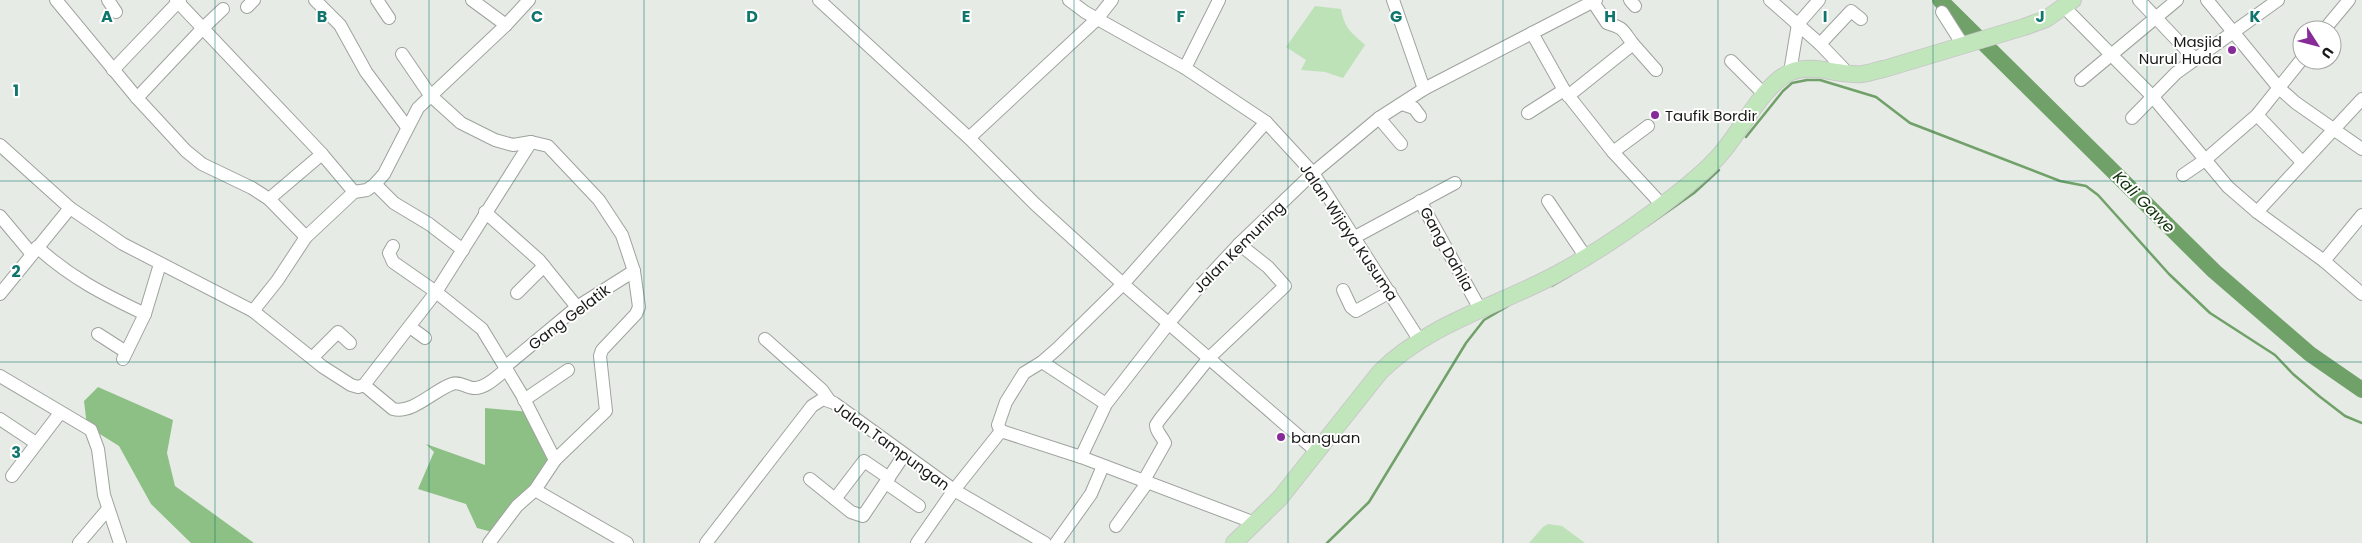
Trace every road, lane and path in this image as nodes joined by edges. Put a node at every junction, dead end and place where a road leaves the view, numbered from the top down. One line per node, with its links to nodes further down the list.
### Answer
1 (56, 0): 43 (street)
2 (108, 0): 23 (street)
3 (315, 0): 64 (street)
4 (377, 0): 26 (street)
5 (472, 0): 31 (street)
6 (529, 0): 31 (street)
7 (819, 0): 67 (street)
8 (1069, 0): 27 (street, Jalan Wijaya Kusuma)
9 (1112, 0): 27 (street)
10 (1219, 0): 42 (street)
11 (1393, 0): 50 (street)
12 (1770, 0): 30 (street)
13 (1819, 0): 30 (street)
14 (2138, 0): 25 (street)
15 (2177, 0): 25 (street)
16 (2207, 0): 34 (street)
17 (2278, 0): 34 (street)
18 (2349, 0): 29 (street)
19 (178, 1): 32 (street); 43 (street)
20 (1594, 1): 33 (street, Jalan Kemuning); 35 (street)
21 (2069, 3): 37 (main road); 39 (street)
22 (224, 9): 32 (street)
23 (116, 12)
24 (1942, 12): 37 (street)
25 (2155, 17): 39 (street); 40 (street)
26 (389, 18)
27 (1097, 19): 42 (street, Jalan Wijaya Kusuma); 67 (street)
28 (1861, 19): 36 (street)
29 (2332, 20)
30 (1798, 24): 36 (street); 46 (street)
31 (506, 25): 52 (street)
32 (203, 28): 55 (street); 73 (street)
33 (1532, 32): 50 (street, Jalan Kemuning); 51 (street)
34 (2234, 33): 40 (street); 49 (street)
35 (1634, 44): 44 (street); 51 (street)
36 (1820, 44): 47 (street)
37 (1965, 44): 47 (main road)
38 (402, 54): 52 (street)
39 (2110, 56): 48 (street); 54 (street)
40 (2195, 59): 54 (street)
41 (1731, 62): 53 (street)
42 (1185, 68): 63 (street, Jalan Wijaya Kusuma)
43 (113, 70): 55 (street)
44 (1656, 70)
45 (2293, 70): 49 (street)
46 (1790, 72): 47 (main road); 53 (main road)
47 (1845, 73)
48 (2081, 80)
49 (2279, 88): 59 (street); 66 (street)
50 (1424, 89): 57 (street, Jalan Kemuning)
51 (1566, 93): 58 (street); 72 (street)
52 (430, 95): 64 (street); 68 (street)
53 (1765, 95): 84 (main road)
54 (2152, 96): 62 (street); 74 (street)
55 (137, 98): 81 (street)
56 (2362, 99): 66 (street)
57 (1402, 104): 60 (street); 61 (street, Jalan Kemuning)
58 (1528, 113)
59 (2257, 115): 74 (street); 75 (street)
60 (1420, 116)
61 (1379, 118): 69 (street); 76 (street, Jalan Kemuning)
62 (2132, 118)
63 (1266, 122): 76 (street, Jalan Wijaya Kusuma); 101 (street)
64 (407, 126): 78 (street)
65 (1648, 126): 72 (street)
66 (2334, 129): 71 (street); 75 (street)
67 (969, 138): 101 (street)
68 (531, 142): 86 (street); 100 (street)
69 (1401, 144)
70 (0, 145): 85 (street)
71 (2362, 149)
72 (1613, 152): 84 (street)
73 (322, 154): 80 (street); 81 (street)
74 (2205, 160): 77 (street); 87 (street)
75 (2302, 162): 87 (street)
76 (1313, 174): 91 (street, Jalan Wijaya Kusuma); 92 (street, Jalan Kemuning)
77 (2183, 175)
78 (375, 184): 80 (street); 95 (street)
79 (1455, 184): 82 (street)
80 (354, 192): 90 (street)
81 (269, 199): 90 (street)
82 (1420, 201): 91 (street, Gang Dahlia); 109 (street, Gang Dahlia)
83 (1548, 201): 96 (street)
84 (1662, 205): 96 (main road)
85 (70, 208): 94 (street); 98 (street)
86 (485, 212): 95 (street); 99 (street)
87 (2257, 212): 97 (street)
88 (2362, 215): 97 (street)
89 (0, 216): 94 (street)
90 (306, 237): 110 (street)
91 (1355, 237): 104 (street, Jalan Wijaya Kusuma)
92 (1239, 244): 112 (street, Jalan Kemuning); 120 (street)
93 (393, 246): 103 (street)
94 (34, 250): 106 (street); 111 (street)
95 (464, 250): 103 (street)
96 (1585, 256): 109 (main road)
97 (2324, 261): 107 (street)
98 (160, 264): 110 (street); 111 (street)
99 (544, 266): 105 (street); 108 (street)
100 (634, 271): 108 (street, Gang Gelatik); 136 (street)
101 (1123, 284): 112 (street); 121 (street)
102 (1343, 290): 104 (street)
103 (436, 292): 113 (street); 122 (street)
104 (1390, 292): 117 (street, Jalan Wijaya Kusuma)
105 (517, 293)
106 (0, 294)
107 (2362, 294)
108 (577, 307): 122 (street, Gang Gelatik)
109 (1480, 309): 117 (main road)
110 (253, 311): 119 (street)
111 (145, 314): 114 (street)
112 (1168, 323): 120 (street); 128 (street, Jalan Kemuning)
113 (410, 327): 115 (street); 125 (street)
114 (98, 334)
115 (425, 338)
116 (765, 339): 127 (street)
117 (1420, 341): 133 (main road)
118 (350, 343): 119 (street)
119 (312, 358): 125 (street)
120 (1209, 358): 133 (street); 141 (street)
121 (1042, 362): 128 (street); 131 (street)
122 (506, 368): 125 (street, Gang Gelatik); 126 (street)
123 (568, 370): 126 (street)
124 (0, 376): 129 (street)
125 (364, 385)
126 (524, 400): 136 (street)
127 (829, 400): 134 (street, Jalan Tampungan); 153 (street, Jalan Tampungan)
128 (1106, 404): 135 (street, Jalan Kemuning)
129 (60, 412): 132 (street); 146 (street)
130 (0, 419): 132 (street)
131 (1001, 431): 135 (street); 143 (street)
132 (36, 443): 138 (street)
133 (1316, 451): 147 (main road)
134 (904, 455): 140 (street); 143 (street, Jalan Tampungan)
135 (1081, 457): 137 (street)
136 (554, 460): 142 (street)
137 (1102, 466): 141 (street); 156 (street)
138 (12, 476)
139 (810, 479): 144 (street)
140 (888, 480): 144 (street); 144 (street); 145 (street)
141 (1145, 482): 147 (street); 148 (street)
142 (535, 490): 151 (street); 152 (street)
143 (954, 490): 154 (street); 155 (street, Jalan Tampungan)
144 (835, 499)
145 (919, 506)
146 (108, 509): 149 (street); 150 (street)
147 (1255, 523): 157 (main road)
148 (1116, 526)
149 (79, 543)
150 (120, 543)
151 (489, 543)
152 (627, 543)
153 (706, 543)
154 (917, 543)
155 (1045, 543)
156 (1056, 543)
157 (1234, 543)

